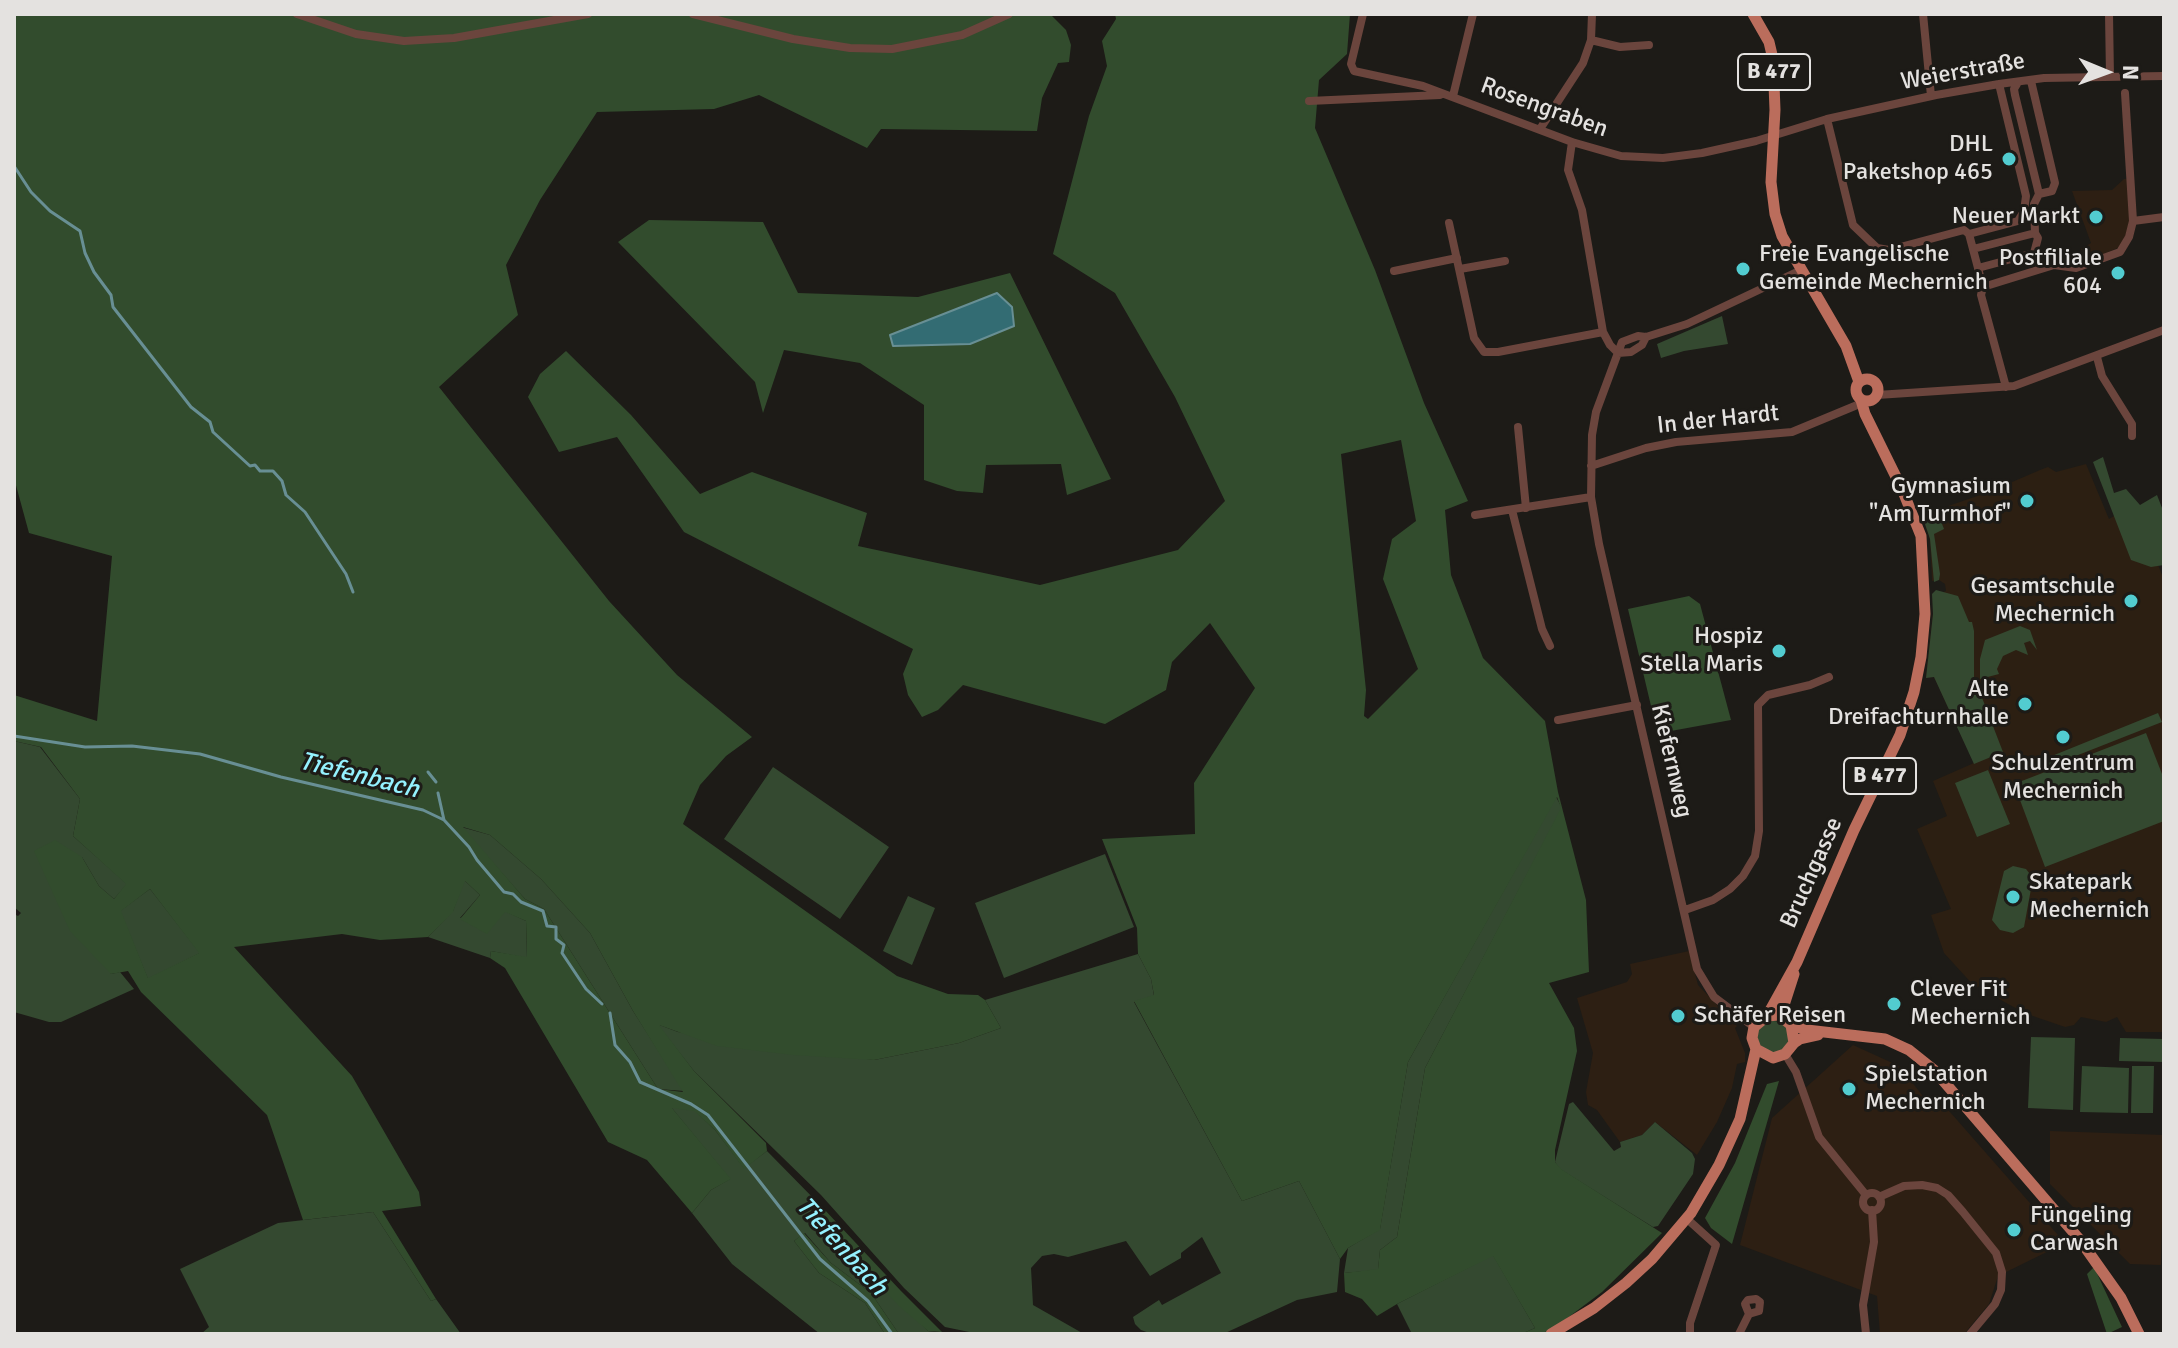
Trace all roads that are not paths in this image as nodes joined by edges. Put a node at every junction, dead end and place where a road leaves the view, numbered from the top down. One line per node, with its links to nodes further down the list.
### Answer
1 (297, 14): 2 (street)
2 (588, 14)
3 (693, 14): 4 (street)
4 (1009, 14)
5 (1363, 14): 19 (street, Rosengraben)
6 (1473, 14): 19 (street)
7 (1592, 14): 11 (street)
8 (1753, 14): 24 (main road, B 477)
9 (1923, 14): 20 (street)
10 (2109, 14): 14 (street)
11 (1591, 40): 12 (street); 23 (street)
12 (1649, 45)
13 (2164, 76): 14 (street, Weierstraße)
14 (2110, 77): 15 (street, Weierstraße)
15 (2031, 81): 17 (street, Weierstraße); 26 (street)
16 (1999, 84): 17 (street, Weierstraße); 20 (street, Weierstraße); 30 (street)
17 (2017, 84): 26 (street)
18 (2125, 93): 28 (street)
19 (1449, 95): 21 (street, Rosengraben); 23 (street, Rosengraben)
20 (1931, 96): 22 (street, Weierstraße)
21 (1309, 101)
22 (1827, 119): 24 (street, Weierstraße); 30 (street)
23 (1540, 129): 25 (street, Rosengraben)
24 (1773, 134): 25 (street, Rosengraben); 37 (main road, B 477)
25 (1572, 142): 41 (street)
26 (2039, 194): 31 (street)
27 (2164, 217): 28 (street)
28 (2133, 221): 39 (street)
29 (1449, 223): 33 (street)
30 (1967, 232): 32 (street)
31 (2035, 233): 32 (street); 35 (street)
32 (1973, 249): 35 (street)
33 (1457, 258): 36 (street); 38 (street)
34 (1505, 261): 36 (street)
35 (1978, 268): 39 (street)
36 (1460, 269): 41 (street)
37 (1801, 270): 42 (street); 44 (main road, B 477)
38 (1394, 271)
39 (1983, 287): 45 (street)
40 (2164, 330): 43 (street, In der Hardt)
41 (1603, 332): 42 (street)
42 (1618, 353): 49 (street)
43 (2097, 357): 45 (street, In der Hardt); 48 (street)
44 (1864, 381): 46 (main road, B 477); 46 (main road, B 477)
45 (2006, 387): 46 (street, In der Hardt)
46 (1867, 400): 49 (street, In der Hardt); 59 (main road, Bruchgasse / B 477)
47 (1518, 427): 51 (street)
48 (2132, 436)
49 (1591, 466): 50 (street, Kiefernweg)
50 (1591, 497): 51 (street); 56 (street, Kiefernweg)
51 (1526, 508): 52 (street)
52 (1512, 510): 53 (street); 54 (street)
53 (1475, 515)
54 (1550, 646)
55 (1829, 677): 58 (street)
56 (1637, 705): 57 (street); 58 (street, Kiefernweg)
57 (1558, 720)
58 (1685, 910): 62 (street, Kiefernweg)
59 (1797, 962): 60 (main road, Bruchgasse / B 477); 61 (main road, Bruchgasse / B 477)
60 (1767, 1016): 61 (main road); 62 (main road, B 477)
61 (1788, 1021): 63 (main road); 64 (main road, B 477)
62 (1754, 1027): 65 (main road)
63 (1835, 1033): 64 (main road); 79 (main road)
64 (1794, 1043): 66 (main road)
65 (1756, 1049): 67 (main road); 68 (main road)
66 (1785, 1054): 67 (main road); 69 (street)
67 (1773, 1058): 68 (main road)
68 (1747, 1095): 72 (main road)
69 (1866, 1195): 70 (street); 71 (street)
70 (1879, 1197): 71 (street); 78 (street)
71 (1872, 1210): 77 (street)
72 (1686, 1218): 74 (main road); 75 (street)
73 (1749, 1314): 76 (street)
74 (1551, 1334)
75 (1690, 1334)
76 (1739, 1334)
77 (1866, 1334)
78 (1970, 1334)
79 (2139, 1334)

